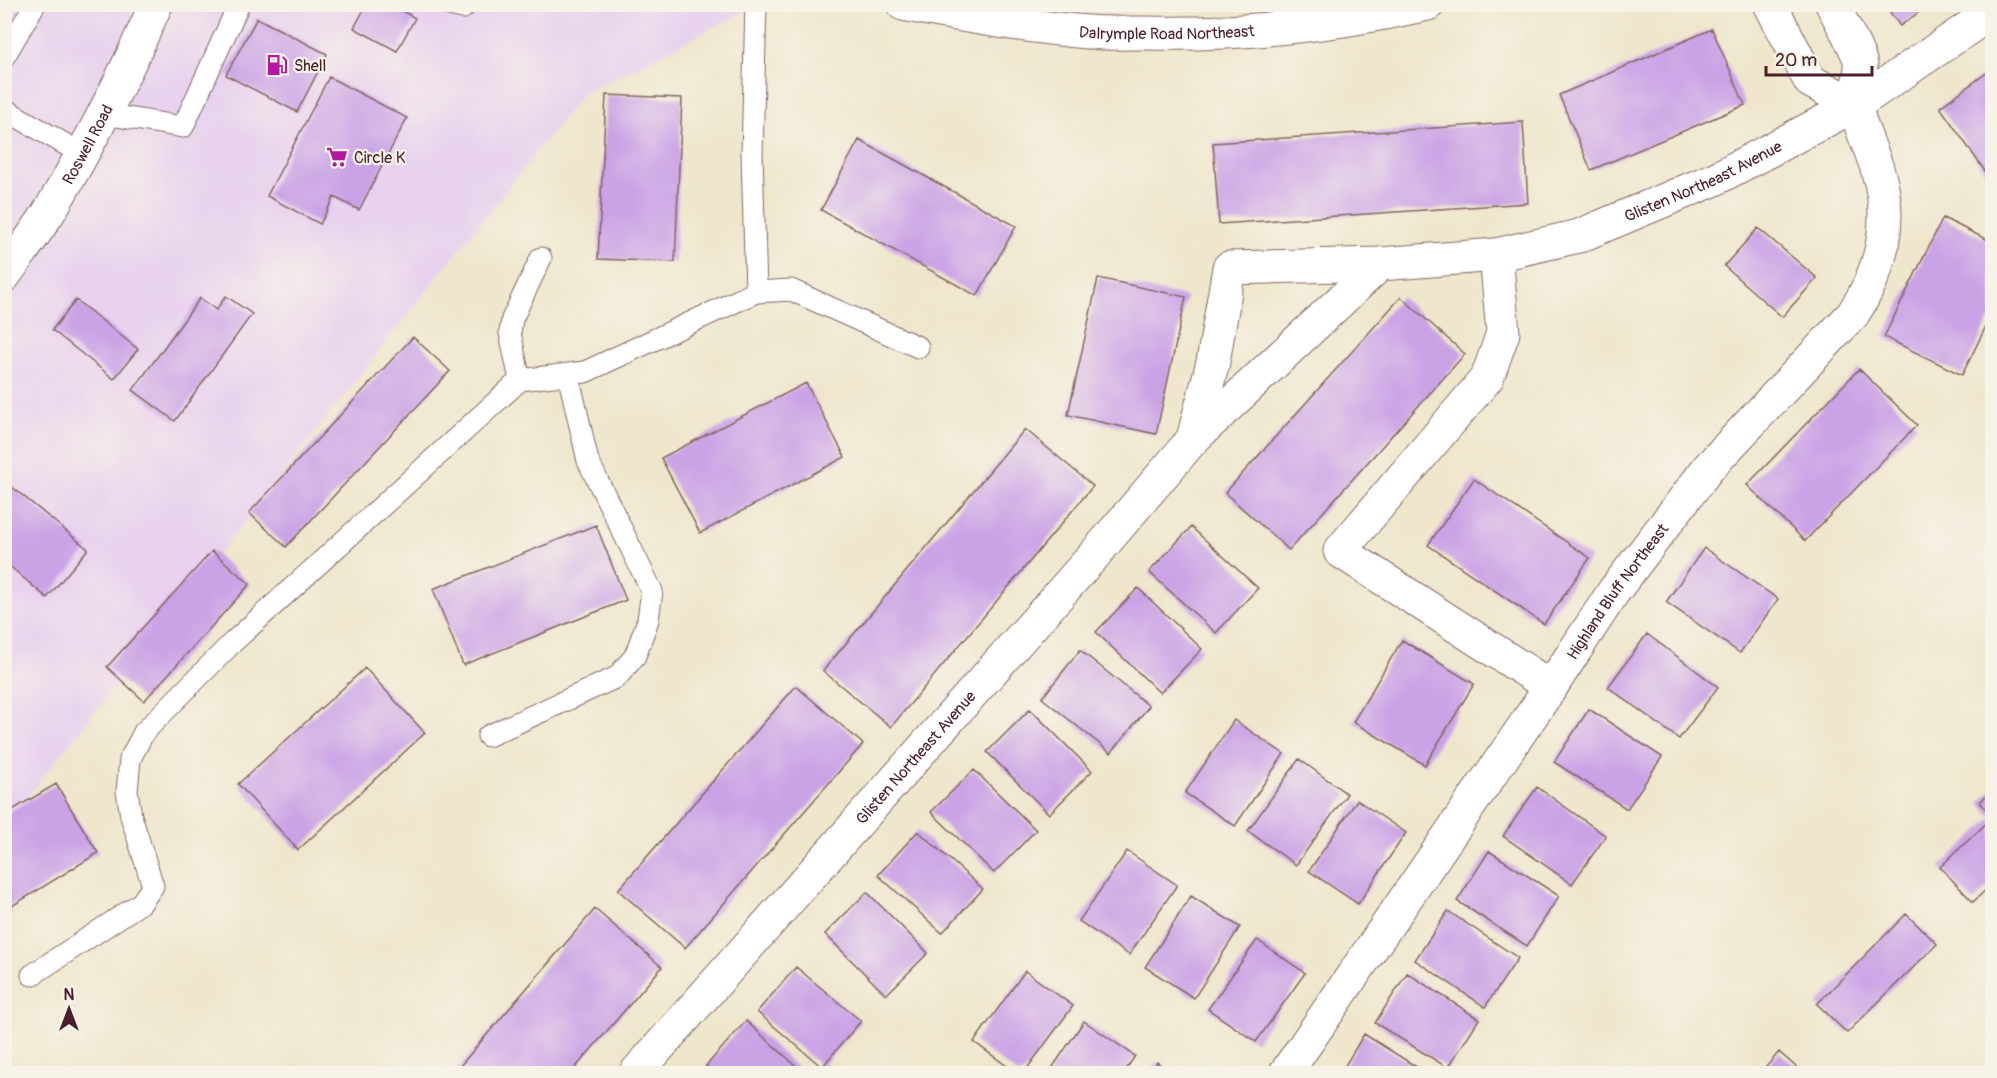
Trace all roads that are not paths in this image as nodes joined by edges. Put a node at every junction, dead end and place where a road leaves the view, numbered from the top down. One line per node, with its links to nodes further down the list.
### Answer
1 (156, 4): 16 (street, Roswell Road)
2 (239, 4): 16 (lane)
3 (445, 4): 4 (lane)
4 (464, 4)
5 (756, 4): 22 (lane)
6 (903, 4): 12 (street, Dalrymple Road Northeast)
7 (1428, 4): 12 (street, Dalrymple Road Northeast)
8 (1770, 4): 14 (street)
9 (1832, 4): 14 (street, Highland Bluff Northeast)
10 (28, 7): 13 (lane)
11 (1992, 12): 14 (street, Glisten Northeast Avenue)
12 (1290, 16)
13 (6, 50)
14 (1855, 105): 18 (street, Glisten Northeast Avenue); 27 (street, Highland Bluff Northeast)
15 (4, 109): 17 (lane)
16 (104, 114): 17 (street, Roswell Road)
17 (82, 154): 21 (street, Roswell Road)
18 (1496, 255): 20 (street, Glisten Northeast Avenue); 27 (street)
19 (541, 258): 25 (lane)
20 (1380, 264): 26 (street, Glisten Northeast Avenue); 26 (street, Glisten Northeast Avenue)
21 (4, 276)
22 (756, 292): 23 (lane); 24 (lane)
23 (918, 347)
24 (568, 374): 25 (lane); 28 (lane)
25 (520, 380): 29 (lane)
26 (1193, 439): 30 (street, Glisten Northeast Avenue)
27 (1551, 687): 31 (street, Highland Bluff Northeast)
28 (488, 736)
29 (32, 975)
30 (634, 1074)
31 (1286, 1074)

